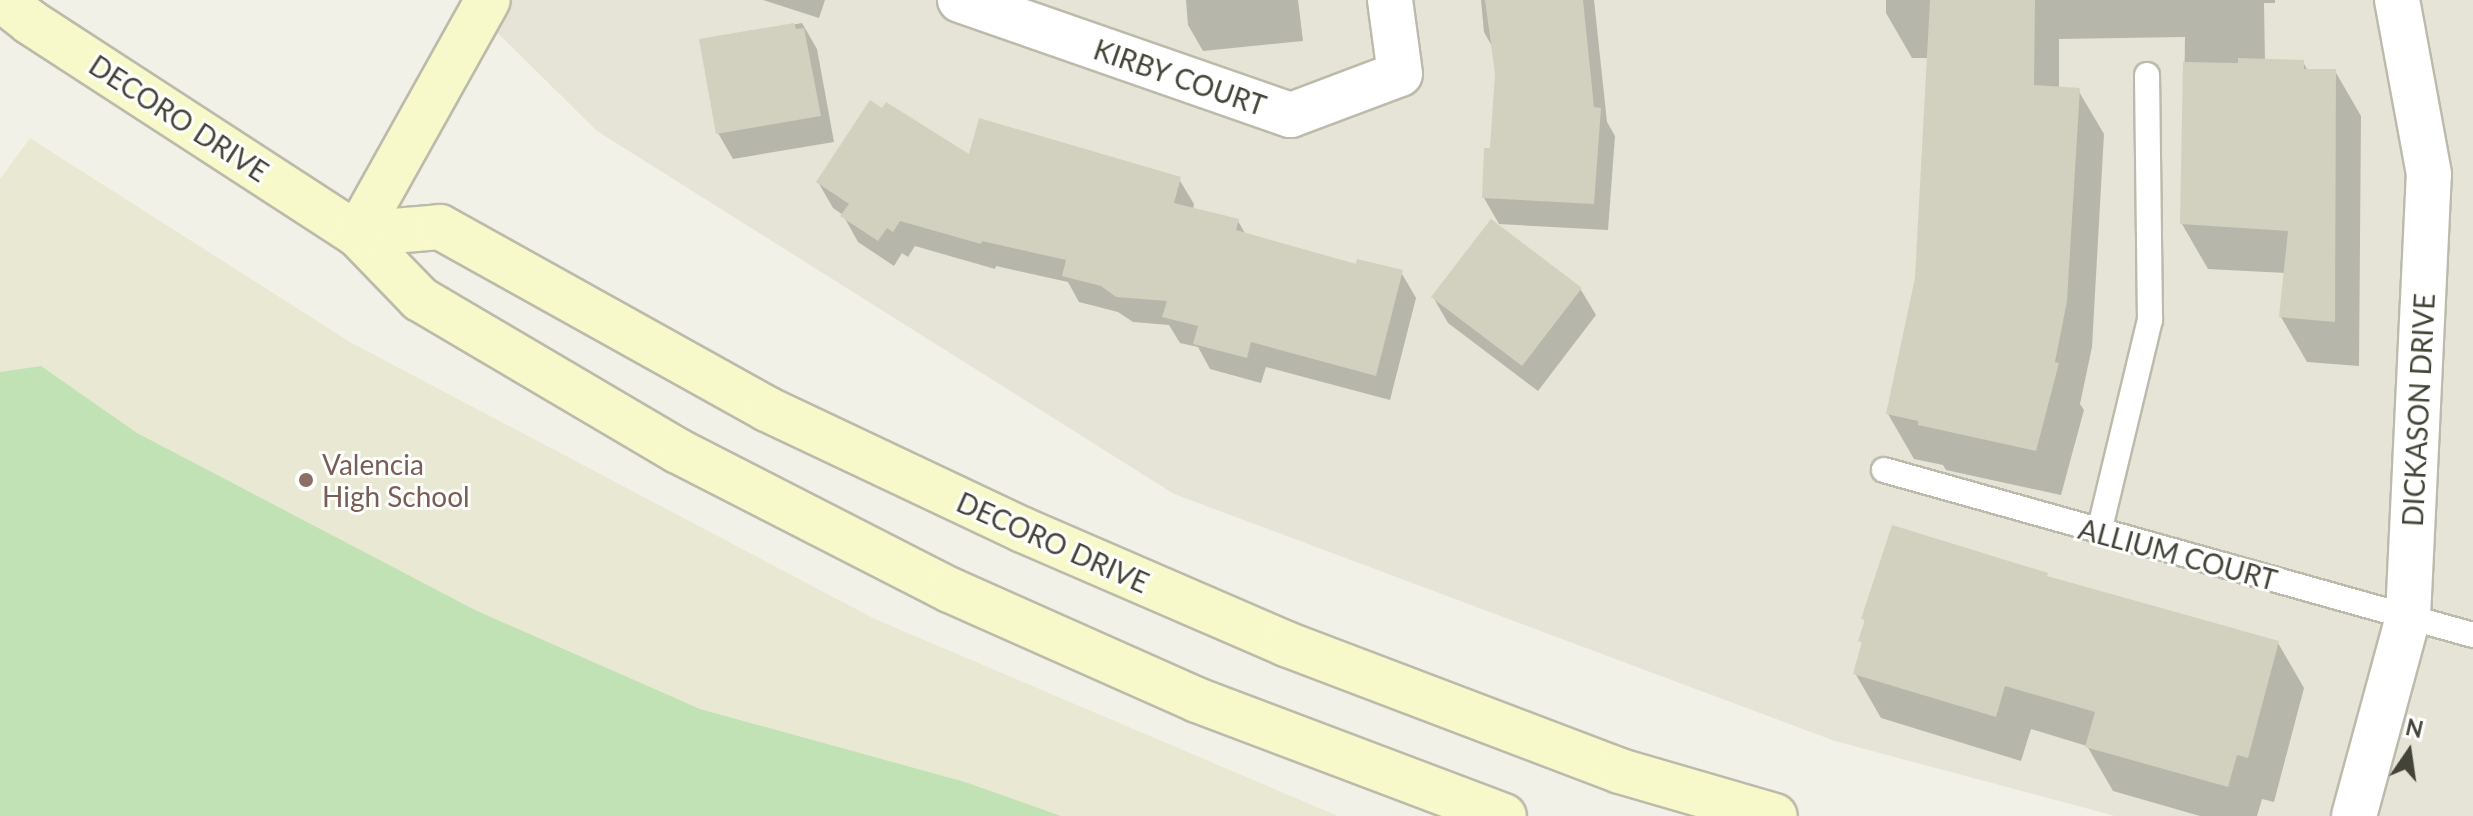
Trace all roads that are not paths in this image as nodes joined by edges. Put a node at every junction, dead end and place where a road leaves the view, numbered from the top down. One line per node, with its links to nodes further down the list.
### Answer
1 (2, 0): 7 (main road, DECORO DRIVE)
2 (488, 0): 7 (main road)
3 (960, 0): 4 (street, KIRBY COURT)
4 (1390, 0)
5 (2397, 0): 10 (street, DICKASON DRIVE)
6 (2147, 75): 9 (lane)
7 (357, 234): 12 (main road, DECORO DRIVE); 13 (main road, DECORO DRIVE)
8 (1884, 470): 9 (lane, ALLIUM COURT)
9 (2099, 532): 10 (lane, ALLIUM COURT)
10 (2408, 617): 11 (lane, ALLIUM COURT); 14 (street, DICKASON DRIVE)
11 (2473, 635)
12 (1504, 816)
13 (1775, 816)
14 (2354, 816)

